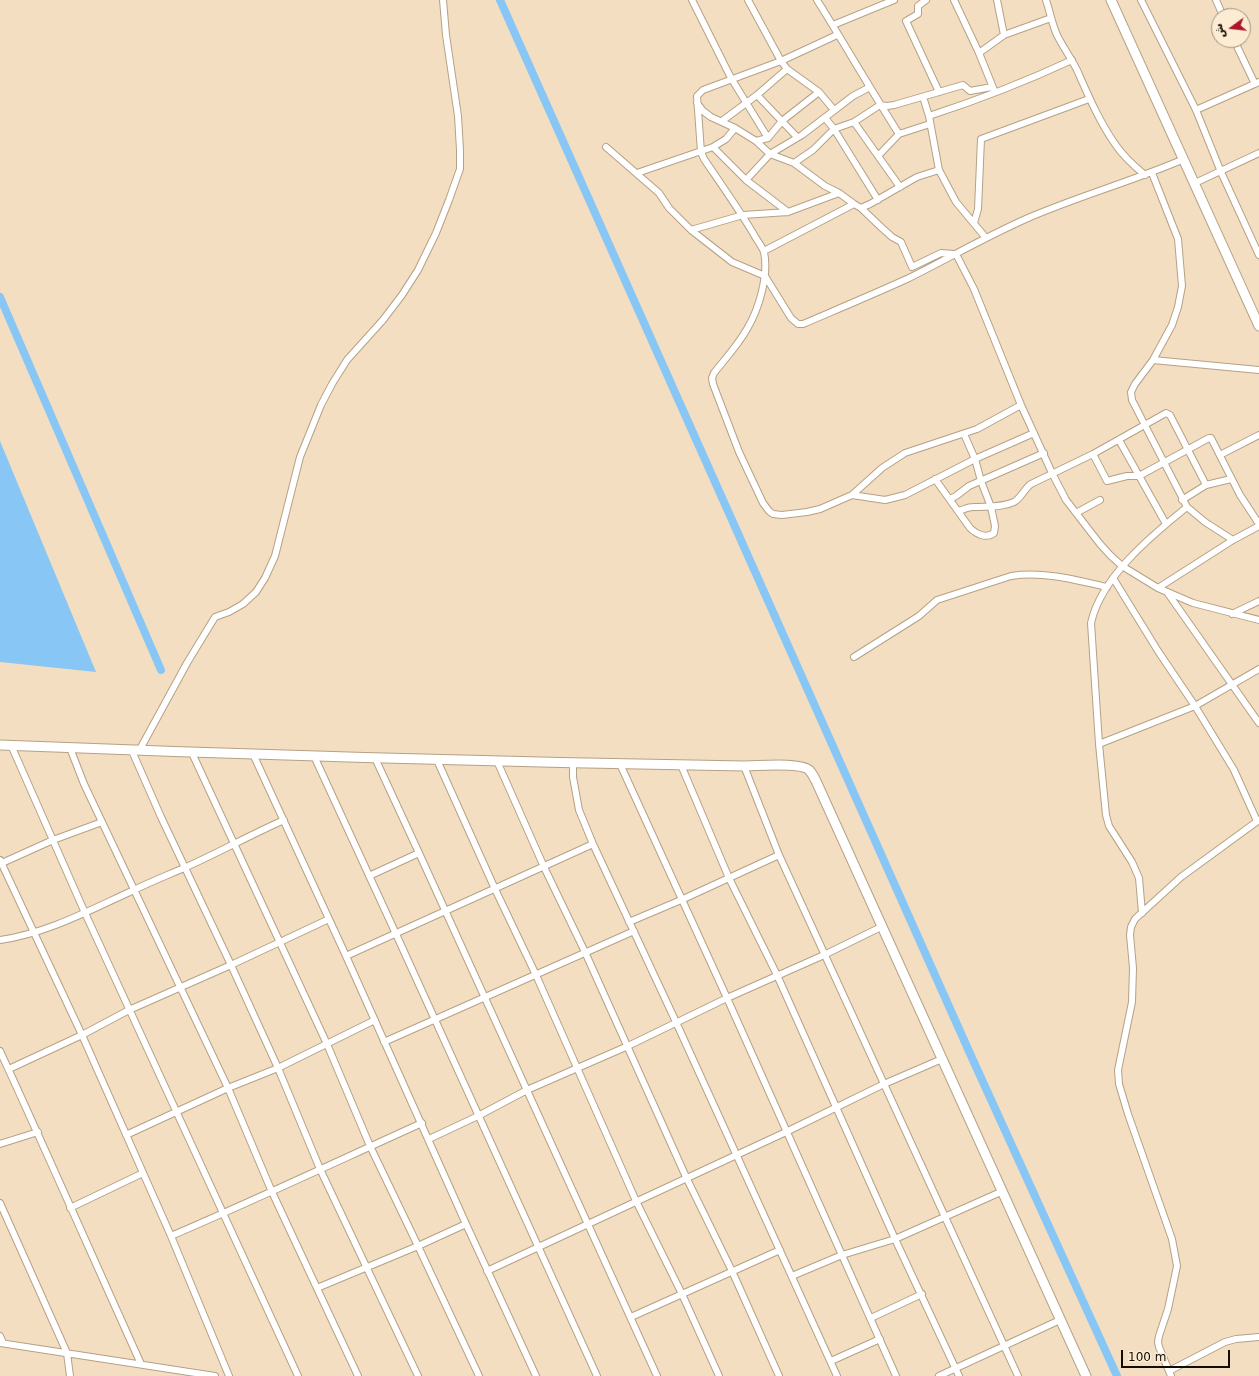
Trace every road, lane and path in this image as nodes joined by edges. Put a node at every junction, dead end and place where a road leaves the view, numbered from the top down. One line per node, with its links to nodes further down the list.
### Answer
1 (443, 0): 127 (street)
2 (692, 0): 21 (street)
3 (748, 0): 19 (street)
4 (818, 0): 13 (street)
5 (894, 0): 13 (street)
6 (926, 0): 26 (street)
7 (954, 0): 17 (street)
8 (997, 0): 15 (street)
9 (1046, 0): 12 (street)
10 (1111, 0): 54 (street)
11 (1141, 0): 35 (street)
12 (1051, 18): 15 (street); 18 (street)
13 (832, 25): 14 (street)
14 (837, 35): 19 (street); 24 (street)
15 (1004, 35): 17 (street)
16 (1238, 48): 22 (street)
17 (979, 53): 23 (street)
18 (1072, 60): 27 (street); 30 (street)
19 (781, 61): 20 (street); 21 (street)
20 (787, 69): 25 (street); 28 (street)
21 (732, 78): 31 (street); 32 (street)
22 (1257, 83): 35 (street)
23 (992, 86): 26 (street); 27 (street)
24 (870, 87): 33 (street); 34 (street)
25 (819, 92): 34 (street); 39 (street)
26 (939, 92): 29 (street)
27 (995, 94): 36 (street)
28 (757, 95): 31 (street); 39 (street)
29 (923, 97): 33 (street); 36 (street)
30 (1089, 99): 60 (street); 70 (street)
31 (747, 102): 38 (street); 46 (street)
32 (697, 103): 38 (street); 50 (street)
33 (880, 105): 40 (street); 44 (street)
34 (834, 110): 37 (street)
35 (1196, 110): 57 (street)
36 (929, 116): 41 (street)
37 (825, 118): 43 (street); 45 (street)
38 (722, 121): 42 (street)
39 (782, 121): 45 (street); 46 (street)
40 (854, 122): 43 (street); 53 (street)
41 (930, 124): 44 (street); 56 (street)
42 (735, 128): 47 (street); 48 (street)
43 (834, 130): 55 (street); 65 (street)
44 (898, 134): 53 (street)
45 (797, 137): 52 (street)
46 (768, 138): 47 (street)
47 (756, 141): 52 (street)
48 (713, 147): 50 (street); 61 (street)
49 (606, 148): 58 (street)
50 (701, 152): 58 (street); 69 (street)
51 (1259, 153): 57 (street)
52 (770, 154): 55 (street); 61 (street)
53 (878, 156): 63 (street)
54 (1184, 159): 59 (street); 62 (street)
55 (794, 163): 64 (street)
56 (939, 170): 63 (street); 70 (street)
57 (1221, 172): 62 (street); 75 (street)
58 (637, 173): 71 (street)
59 (1152, 173): 60 (street); 79 (street)
60 (1145, 175): 72 (street)
61 (746, 180): 68 (street)
62 (1195, 183): 77 (street)
63 (900, 187): 65 (street)
64 (839, 193): 66 (street); 68 (street)
65 (878, 200): 67 (street)
66 (854, 204): 67 (street); 73 (street)
67 (861, 208): 74 (street)
68 (788, 212): 69 (street)
69 (743, 215): 71 (street); 73 (street)
70 (974, 223): 72 (street)
71 (691, 230): 76 (street)
72 (986, 238): 74 (street)
73 (764, 251): 76 (street)
74 (956, 254): 76 (street); 81 (street)
75 (1259, 255)
76 (765, 276): 99 (street)
77 (1256, 309): 78 (street)
78 (1259, 326)
79 (1153, 360): 80 (street); 82 (street)
80 (1259, 370)
81 (1021, 405): 83 (street); 84 (street)
82 (1145, 425): 86 (street); 87 (street); 92 (street)
83 (1034, 433): 88 (street); 91 (street)
84 (964, 434): 91 (street); 99 (street)
85 (1259, 435): 90 (street)
86 (1119, 440): 89 (street); 94 (street)
87 (1188, 449): 90 (street); 92 (street); 98 (street)
88 (1044, 453): 93 (street); 97 (street)
89 (1093, 454): 93 (street); 94 (street)
90 (1220, 455): 96 (street)
91 (974, 459): 95 (street); 97 (street)
92 (1164, 462): 94 (street); 102 (street)
93 (1052, 474): 103 (street); 106 (street)
94 (1139, 476): 107 (street)
95 (935, 479): 99 (street); 100 (street)
96 (1231, 479): 98 (street); 108 (street)
97 (981, 481): 100 (street); 103 (street)
98 (1206, 485): 102 (street)
99 (852, 495)
100 (950, 498): 105 (street)
101 (1100, 500): 106 (street)
102 (1182, 500): 104 (street)
103 (991, 507): 105 (street); 105 (street)
104 (1187, 507): 107 (street); 109 (street)
105 (958, 511)
106 (1076, 513): 110 (street)
107 (1166, 524): 110 (street)
108 (1259, 525): 109 (street)
109 (1233, 540): 113 (street)
110 (1122, 566): 111 (street); 113 (street)
111 (1113, 578): 112 (street); 121 (street)
112 (1107, 587): 118 (street); 123 (street)
113 (1158, 588): 114 (street)
114 (1167, 592): 116 (street); 120 (street)
115 (1259, 601): 116 (street)
116 (1232, 614): 117 (street)
117 (1259, 620)
118 (854, 657)
119 (1259, 669): 120 (street)
120 (1232, 685): 121 (street); 122 (street)
121 (1195, 706): 123 (street); 139 (street)
122 (1259, 723)
123 (1099, 744): 156 (street)
124 (0, 745): 125 (street)
125 (11, 746): 126 (street); 141 (street)
126 (70, 748): 127 (street); 140 (street)
127 (136, 751): 128 (street); 148 (street)
128 (192, 753): 129 (street); 142 (street)
129 (253, 754): 130 (street); 138 (street)
130 (314, 756): 131 (street); 149 (street)
131 (375, 758): 132 (street); 144 (street)
132 (437, 760): 133 (street); 151 (street)
133 (497, 761): 134 (street); 147 (street)
134 (573, 763): 135 (street); 143 (street)
135 (620, 764): 136 (street); 153 (street)
136 (681, 765): 137 (street); 150 (street)
137 (744, 766): 145 (street); 159 (street)
138 (284, 820): 142 (street); 157 (street)
139 (1258, 820): 156 (street)
140 (102, 822): 141 (street); 152 (street)
141 (53, 840): 146 (street); 155 (street)
142 (233, 843): 148 (street); 164 (street)
143 (592, 844): 147 (street); 158 (street)
144 (419, 853): 149 (street); 154 (street)
145 (779, 855): 150 (street); 166 (street)
146 (1, 862): 161 (street)
147 (544, 867): 151 (street); 165 (street)
148 (185, 868): 152 (street); 168 (street)
149 (369, 876): 162 (street)
150 (729, 878): 153 (street); 170 (street)
151 (495, 889): 154 (street); 169 (street)
152 (134, 890): 155 (street); 171 (street)
153 (681, 900): 158 (street); 173 (street)
154 (446, 912): 162 (street); 172 (street)
155 (85, 913): 161 (street); 174 (street)
156 (1142, 913): 238 (street)
157 (329, 919): 164 (street); 167 (street)
158 (629, 922): 160 (street)
159 (883, 926): 166 (street); 183 (street)
160 (634, 931): 165 (street); 177 (street)
161 (34, 933): 163 (street); 178 (street)
162 (396, 934): 167 (street); 176 (street)
163 (0, 940)
164 (279, 943): 168 (street); 180 (street)
165 (585, 952): 169 (street); 181 (street)
166 (824, 955): 170 (street); 187 (street)
167 (346, 956): 175 (street)
168 (232, 966): 171 (street); 184 (street)
169 (536, 975): 172 (street); 185 (street)
170 (777, 975): 173 (street); 190 (street)
171 (181, 987): 174 (street); 188 (street)
172 (485, 998): 176 (street); 189 (street)
173 (727, 998): 177 (street); 195 (street)
174 (129, 1010): 178 (street); 191 (street)
175 (375, 1020): 179 (street); 180 (street)
176 (435, 1020): 179 (street); 192 (street)
177 (676, 1022): 181 (street); 200 (street)
178 (82, 1035): 186 (street); 196 (street)
179 (384, 1042): 193 (street)
180 (327, 1044): 184 (street); 199 (street)
181 (628, 1046): 185 (street); 203 (street)
182 (0, 1051): 186 (street)
183 (942, 1059): 187 (street); 204 (street)
184 (278, 1068): 188 (street); 201 (street)
185 (578, 1069): 189 (street); 206 (street)
186 (9, 1070): 194 (street)
187 (884, 1084): 190 (street); 210 (street)
188 (228, 1088): 191 (street); 205 (street)
189 (527, 1090): 192 (street); 212 (street)
190 (836, 1108): 195 (street); 214 (street)
191 (175, 1112): 196 (street); 209 (street)
192 (478, 1116): 197 (street); 216 (street)
193 (422, 1123): 197 (street); 199 (street)
194 (38, 1132): 198 (street); 208 (street)
195 (786, 1132): 200 (street); 218 (street)
196 (126, 1135): 202 (street)
197 (429, 1139): 211 (street)
198 (0, 1144)
199 (370, 1146): 201 (street); 215 (street)
200 (737, 1155): 203 (street); 217 (street)
201 (320, 1169): 205 (street); 219 (street)
202 (143, 1173): 208 (street); 213 (street)
203 (686, 1177): 206 (street); 221 (street)
204 (1003, 1191): 210 (street); 228 (street)
205 (272, 1192): 209 (street); 223 (street)
206 (636, 1201): 212 (street); 224 (street)
207 (0, 1203): 234 (street)
208 (70, 1208): 236 (street)
209 (223, 1214): 213 (street); 242 (street)
210 (945, 1216): 214 (street); 233 (street)
211 (466, 1224): 215 (street); 220 (street)
212 (587, 1224): 216 (street); 226 (street)
213 (171, 1236): 241 (street)
214 (895, 1239): 218 (street); 225 (street)
215 (418, 1246): 219 (street); 245 (street)
216 (538, 1247): 220 (street); 247 (street)
217 (780, 1250): 221 (street); 222 (street)
218 (842, 1254): 222 (street); 227 (street)
219 (367, 1268): 223 (street); 244 (street)
220 (487, 1271): 246 (street)
221 (732, 1271): 224 (street); 250 (street)
222 (792, 1276): 235 (street)
223 (317, 1288): 243 (street)
224 (682, 1294): 226 (street); 249 (street)
225 (922, 1294): 227 (street); 237 (street)
226 (631, 1317): 248 (street)
227 (871, 1318): 231 (street)
228 (1060, 1320): 233 (street); 256 (street)
229 (0, 1336): 232 (street)
230 (1259, 1337): 238 (street)
231 (880, 1339): 235 (street); 252 (street)
232 (2, 1343): 234 (street)
233 (1004, 1345): 237 (street); 255 (street)
234 (67, 1353): 236 (street); 239 (street)
235 (831, 1361): 251 (street)
236 (141, 1364): 240 (street)
237 (956, 1369): 253 (street); 254 (street)
238 (1170, 1374)
239 (70, 1376)
240 (215, 1376)
241 (229, 1376)
242 (298, 1376)
243 (358, 1376)
244 (418, 1376)
245 (479, 1376)
246 (536, 1376)
247 (597, 1376)
248 (657, 1376)
249 (719, 1376)
250 (779, 1376)
251 (837, 1376)
252 (896, 1376)
253 (939, 1376)
254 (959, 1376)
255 (1018, 1376)
256 (1086, 1376)

